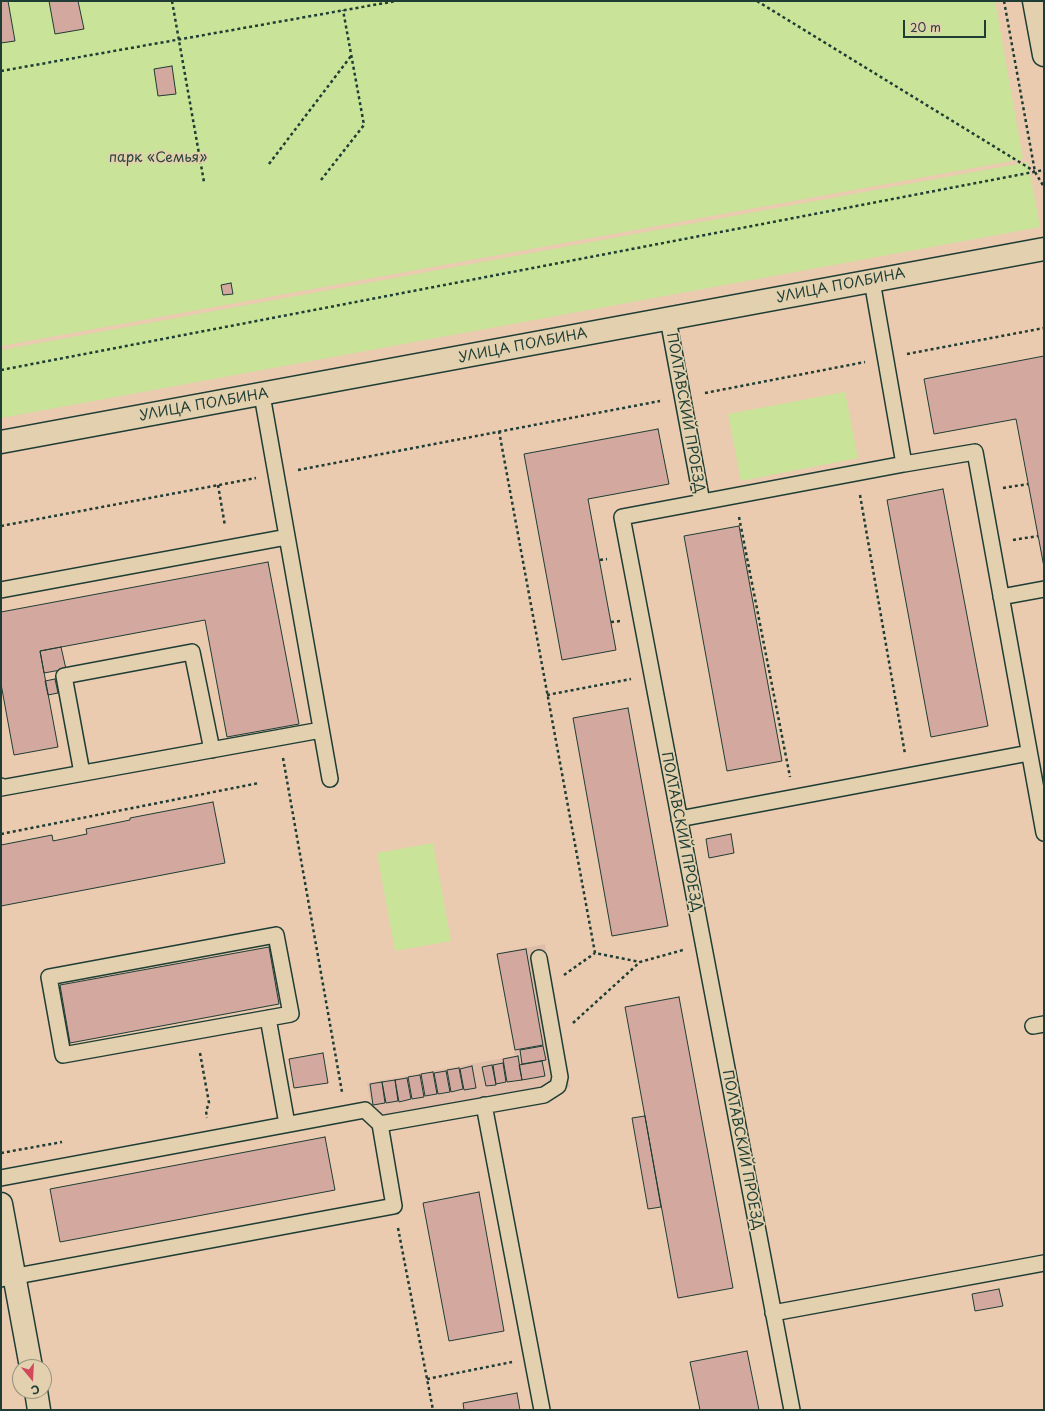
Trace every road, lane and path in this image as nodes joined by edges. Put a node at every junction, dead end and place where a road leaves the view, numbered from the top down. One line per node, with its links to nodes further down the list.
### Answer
1 (172, 1): 7 (path)
2 (396, 1): 6 (path)
3 (757, 1): 13 (path)
4 (1004, 1): 13 (path)
5 (1034, 1): 8 (street)
6 (343, 10): 7 (path); 9 (path)
7 (178, 39): 10 (path); 15 (path)
8 (1044, 55)
9 (351, 56): 11 (path); 14 (path)
10 (1, 71)
11 (269, 164)
12 (1044, 170): 13 (path)
13 (1035, 172): 16 (path); 22 (path)
14 (321, 180)
15 (204, 182)
16 (1044, 187)
17 (1044, 249): 18 (street, УЛИЦА ПОЛБИНА)
18 (872, 281): 19 (street, УЛИЦА ПОЛБИНА); 21 (lane)
19 (668, 319): 23 (street, УЛИЦА ПОЛБИНА); 24 (lane, ПОЛТАВСКИЙ ПРОЕЗД)
20 (1044, 328): 21 (path)
21 (885, 358): 24 (path); 27 (lane)
22 (1, 370)
23 (262, 395): 26 (street, УЛИЦА ПОЛБИНА); 28 (lane)
24 (682, 397): 25 (path); 32 (lane, ПОЛТАВСКИЙ ПРОЕЗД)
25 (499, 431): 28 (path); 40 (path)
26 (1, 442)
27 (904, 464): 29 (lane); 38 (lane)
28 (276, 474): 30 (path); 34 (lane)
29 (856, 474): 31 (lane); 46 (path)
30 (218, 485): 33 (path); 35 (path)
31 (735, 496): 32 (lane); 50 (path)
32 (702, 502): 39 (lane, ПОЛТАВСКИЙ ПРОЕЗД)
33 (1, 526)
34 (287, 537): 35 (lane); 41 (lane)
35 (229, 548): 37 (lane)
36 (1044, 589): 38 (lane)
37 (1, 590)
38 (1001, 597): 44 (lane)
39 (651, 675): 40 (path); 51 (lane, ПОЛТАВСКИЙ ПРОЕЗД)
40 (547, 695): 55 (path)
41 (321, 730): 42 (lane); 47 (lane)
42 (279, 738): 43 (lane); 63 (path)
43 (212, 750): 45 (lane); 45 (lane)
44 (1030, 753): 46 (lane); 52 (lane)
45 (82, 773): 49 (lane)
46 (909, 776): 50 (lane)
47 (330, 779)
48 (259, 783): 53 (path)
49 (1, 786)
50 (794, 797): 51 (lane)
51 (679, 819): 54 (lane, ПОЛТАВСКИЙ ПРОЕЗД)
52 (1044, 833)
53 (1, 834)
54 (703, 945): 57 (path); 72 (lane, ПОЛТАВСКИЙ ПРОЕЗД)
55 (595, 953): 57 (path); 58 (path)
56 (539, 958): 58 (lane)
57 (640, 962): 61 (path)
58 (545, 989): 61 (lane)
59 (268, 1018): 60 (lane); 60 (lane); 64 (lane)
60 (196, 1031): 66 (path)
61 (554, 1040): 62 (lane)
62 (484, 1105): 65 (lane); 73 (lane)
63 (346, 1112): 64 (lane); 65 (lane)
64 (287, 1124): 66 (lane)
65 (380, 1124): 69 (lane)
66 (210, 1139): 67 (lane)
67 (1, 1178)
68 (1, 1204): 71 (street)
69 (394, 1206): 71 (lane); 75 (path)
70 (1044, 1263): 72 (lane)
71 (8, 1278): 74 (street)
72 (773, 1312): 80 (lane, ПОЛТАВСКИЙ ПРОЕЗД)
73 (532, 1357): 75 (path); 79 (lane)
74 (29, 1359)
75 (427, 1379): 78 (path)
76 (37, 1399): 77 (street)
77 (39, 1410)
78 (433, 1410)
79 (542, 1410)
80 (792, 1410)

